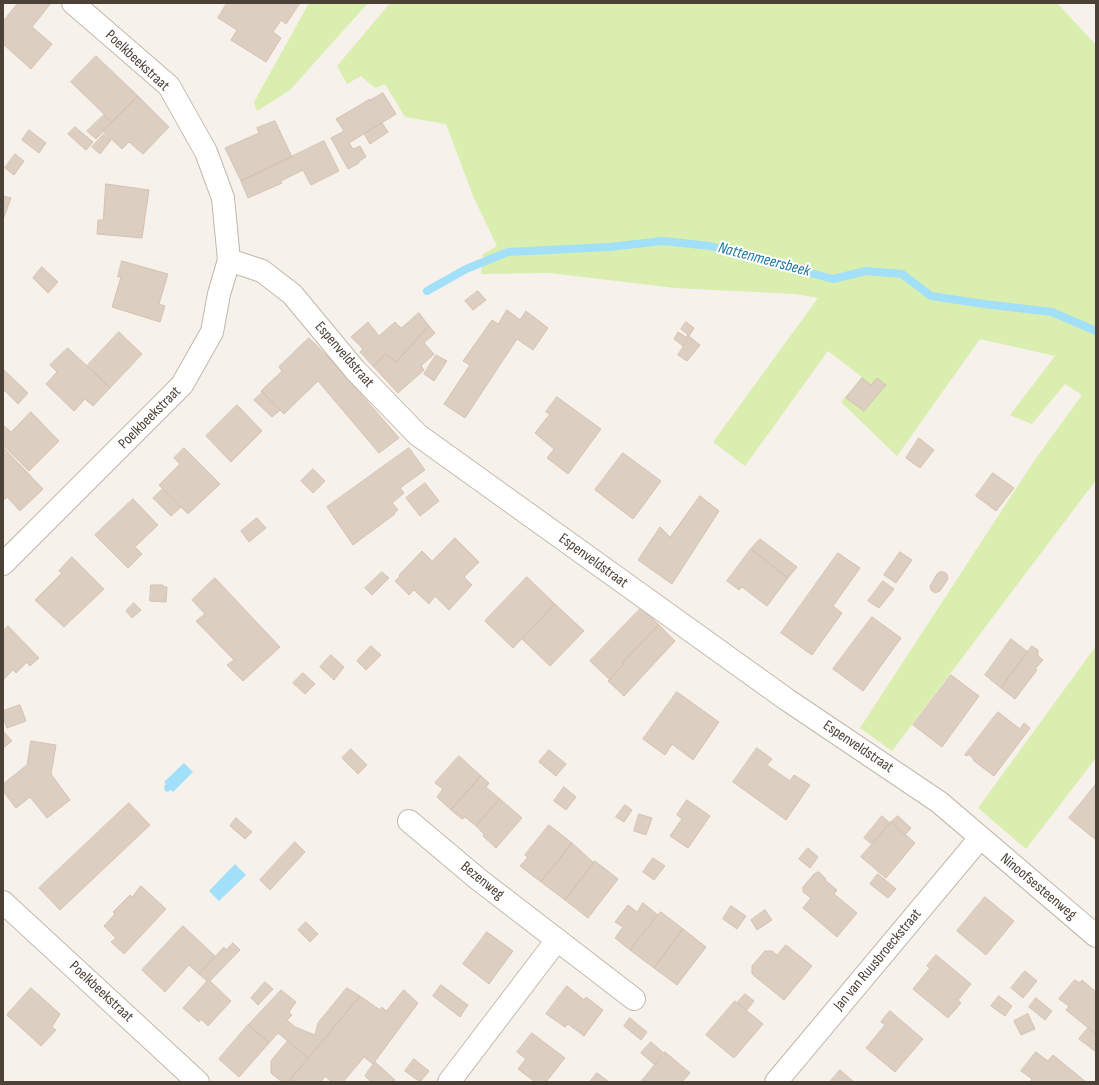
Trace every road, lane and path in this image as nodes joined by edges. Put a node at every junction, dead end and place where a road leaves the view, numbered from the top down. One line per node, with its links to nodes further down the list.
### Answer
1 (73, 3): 2 (street, Poelkbeekstraat)
2 (229, 260): 3 (street, Poelkbeekstraat); 5 (street, Espenveldstraat)
3 (3, 564)
4 (409, 821): 8 (street, Bezenweg)
5 (980, 838): 7 (street, Ninoofsesteenweg); 12 (street, Jan van Ruusbroeckstraat)
6 (3, 902): 10 (street, Poelkbeekstraat)
7 (1096, 936)
8 (557, 940): 9 (street, Bezenweg); 11 (street)
9 (634, 999)
10 (198, 1082)
11 (449, 1082)
12 (776, 1082)

